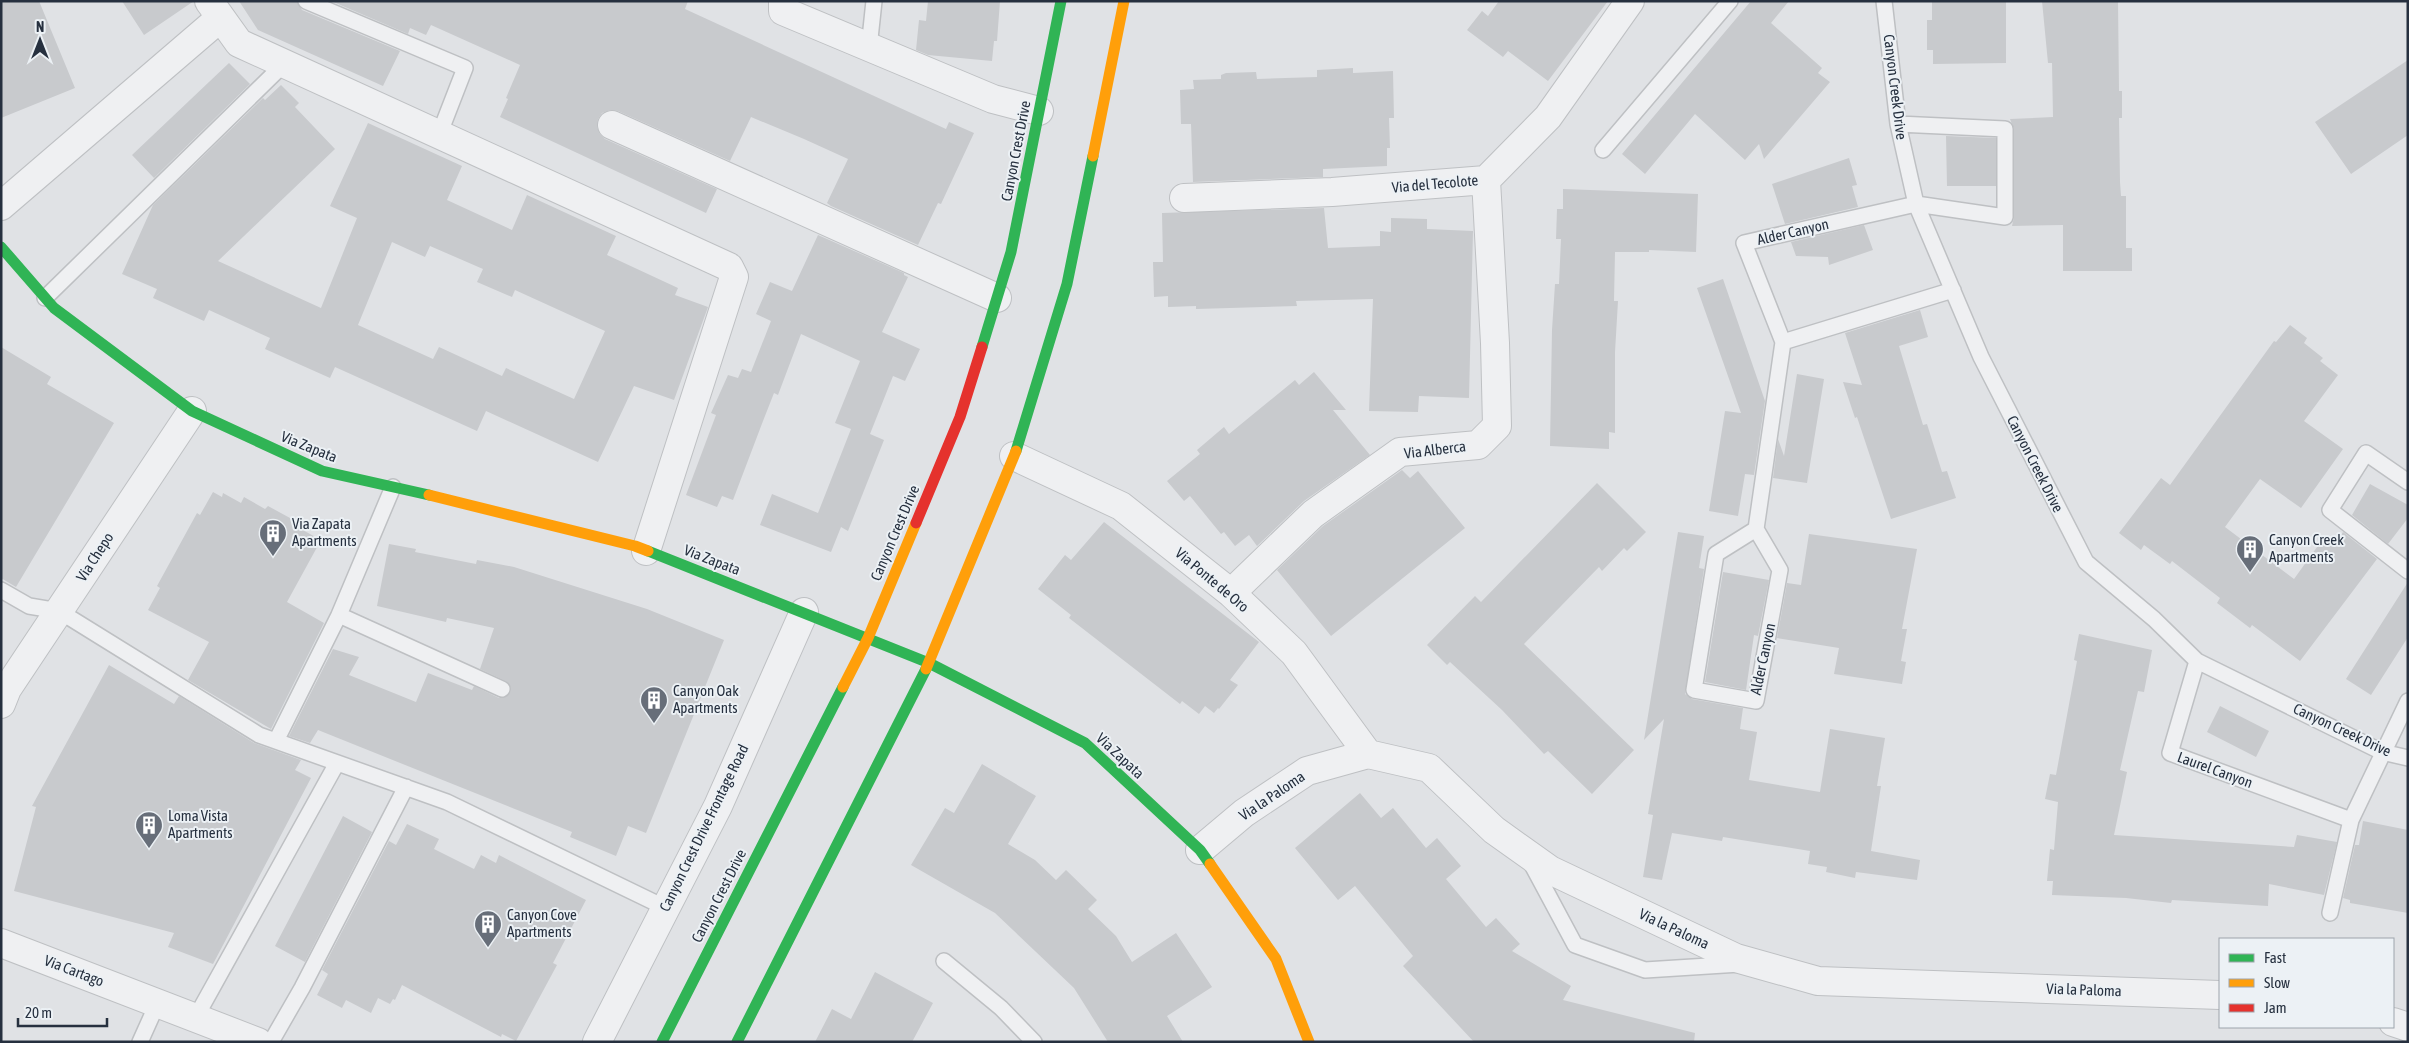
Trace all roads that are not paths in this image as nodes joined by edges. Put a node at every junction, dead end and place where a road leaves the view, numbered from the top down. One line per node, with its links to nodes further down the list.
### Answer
1 (306, 1): 15 (lane)
2 (783, 1): 10 (street)
3 (874, 1): 10 (lane)
4 (1061, 1): 12 (main road, Canyon Crest Drive)
5 (1124, 1): 27 (main road)
6 (1630, 1): 17 (street, Via del Tecolote)
7 (1730, 1): 16 (lane)
8 (1884, 1): 13 (lane, Canyon Creek Drive)
9 (215, 10): 11 (street); 20 (street)
10 (869, 48): 12 (street)
11 (284, 64): 15 (street); 23 (lane)
12 (1039, 111): 24 (main road, Canyon Crest Drive)
13 (1898, 124): 19 (lane, Canyon Creek Drive); 19 (lane)
14 (612, 125): 24 (street)
15 (439, 135): 31 (street)
16 (1603, 150)
17 (1486, 180): 18 (street, Via del Tecolote); 34 (street, Via Alberca)
18 (1184, 198)
19 (1916, 204): 22 (lane, Canyon Creek Drive); 25 (lane, Alder Canyon)
20 (1, 206)
21 (1, 247): 23 (main road, Via Zapata)
22 (1952, 290): 25 (lane); 39 (lane, Canyon Creek Drive)
23 (46, 298): 26 (main road, Via Zapata)
24 (996, 298): 38 (main road, Canyon Crest Drive)
25 (1783, 342): 30 (lane, Alder Canyon)
26 (192, 411): 29 (main road, Via Zapata); 35 (street, Via Chepo)
27 (1014, 456): 34 (street, Via Ponte de Oro); 40 (main road)
28 (2408, 482): 32 (lane)
29 (393, 487): 31 (main road, Via Zapata); 37 (lane)
30 (1756, 529): 30 (lane, Alder Canyon)
31 (646, 550): 36 (main road, Via Zapata)
32 (2408, 571)
33 (1, 590): 35 (lane)
34 (1231, 593): 46 (street, Via Ponte de Oro)
35 (59, 611): 42 (street, Via Chepo); 44 (lane)
36 (804, 612): 38 (main road, Via Zapata); 53 (street, Canyon Crest Drive Frontage Road)
37 (338, 614): 41 (lane); 44 (lane)
38 (868, 638): 40 (main road, Via Zapata); 67 (main road, Canyon Crest Drive)
39 (2197, 661): 45 (lane, Canyon Creek Drive); 50 (lane, Laurel Canyon)
40 (929, 663): 51 (main road, Via Zapata); 68 (main road)
41 (502, 689)
42 (2, 699)
43 (2408, 701): 45 (lane)
44 (276, 741): 48 (lane)
45 (2382, 752): 47 (lane, Canyon Creek Drive); 50 (lane)
46 (1368, 754): 51 (street, Via la Paloma); 52 (street, Via la Paloma)
47 (2408, 758)
48 (337, 763): 49 (lane); 60 (lane)
49 (406, 787): 53 (lane); 65 (lane)
50 (2351, 820): 54 (lane)
51 (1200, 850): 70 (main road, Via Zapata)
52 (1524, 851): 57 (street, Via la Paloma); 57 (lane)
53 (666, 908): 66 (street, Canyon Crest Drive Frontage Road)
54 (2330, 913)
55 (1, 943): 59 (street, Via Cartago)
56 (944, 961): 69 (lane)
57 (1755, 963): 58 (street, Via la Paloma)
58 (2219, 995)
59 (158, 1002): 60 (street, Via Cartago); 63 (lane)
60 (196, 1017): 64 (street, Via Cartago)
61 (2394, 1022): 62 (street)
62 (2408, 1027)
63 (140, 1042)
64 (258, 1042)
65 (271, 1042)
66 (598, 1042)
67 (662, 1042)
68 (737, 1042)
69 (1034, 1042)
70 (1309, 1042)

